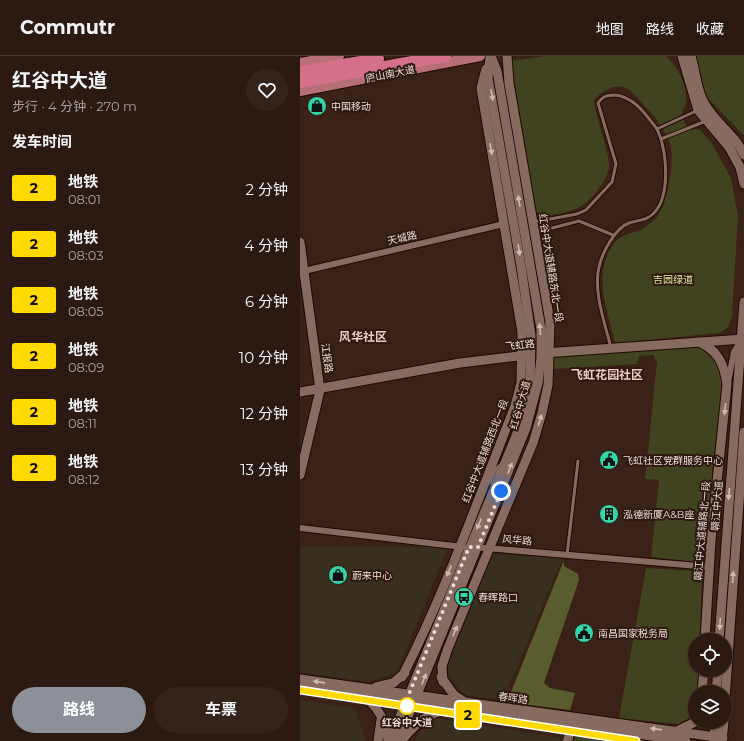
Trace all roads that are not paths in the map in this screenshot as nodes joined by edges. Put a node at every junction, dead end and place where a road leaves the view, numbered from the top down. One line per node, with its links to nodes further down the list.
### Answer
1 (399, 56): 9 (highway)
2 (444, 56): 9 (highway)
3 (480, 56): 11 (main road, 庐山南大道)
4 (490, 56): 21 (street, 红谷中大道辅路西北一段, one-way to 21); 22 (street, 红谷中大道, one-way to 4); 32 (street, 红谷中大道, one-way to 32)
5 (507, 56): 20 (street, 红谷中大道辅路东北一段)
6 (682, 56): 12 (street)
7 (692, 56): 16 (street)
8 (302, 63): 9 (highway)
9 (340, 65): 10 (highway)
10 (300, 82)
11 (300, 91)
12 (698, 110): 13 (street); 14 (lane)
13 (706, 121): 15 (lane); 17 (street)
14 (657, 130): 15 (lane); 18 (lane)
15 (661, 139): 25 (lane)
16 (744, 155)
17 (744, 184)
18 (577, 214): 19 (lane); 20 (lane)
19 (578, 221): 23 (lane); 25 (lane)
20 (533, 222): 22 (lane); 23 (street, 红谷中大道辅路东北一段)
21 (504, 224): 27 (street, 天城路); 33 (street, 红谷中大道辅路西北一段)
22 (523, 224): 24 (street, 红谷中大道)
23 (535, 232): 24 (lane); 32 (street, 红谷中大道辅路东北一段)
24 (525, 234): 32 (street, 红谷中大道, one-way to 24)
25 (613, 235): 31 (lane)
26 (300, 242): 27 (street, 江报路)
27 (304, 271): 35 (street, 江报路)
28 (744, 302): 29 (street, 赣江中大道)
29 (743, 339): 30 (street, 飞虹路); 34 (street); 50 (street, 赣江中大道, one-way to 50)
30 (698, 341): 31 (street, 飞虹路); 34 (street, 赣江中大道辅路北一段)
31 (611, 348): 32 (street, 飞虹路)
32 (541, 353): 33 (street, 飞虹路); 39 (street, 红谷中大道); 45 (street, 红谷中大道, one-way to 32); 46 (street, 红谷中大道辅路东北一段, one-way to 32)
33 (521, 355): 35 (street, 飞虹路); 38 (street, 红谷中大道辅路西北一段)
34 (727, 384): 48 (street, 赣江中大道辅路北一段, one-way to 48)
35 (320, 390): 36 (street, 飞虹路); 41 (street, 江报路)
36 (300, 392)
37 (744, 432): 55 (street, 赣江中大道, one-way to 37)
38 (504, 435): 39 (street); 44 (street, 红谷中大道辅路西北一段)
39 (507, 456): 42 (lane); 45 (street, 红谷中大道, one-way to 45)
40 (578, 461): 47 (lane)
41 (300, 475)
42 (487, 490)
43 (300, 528): 44 (street, 风华路)
44 (459, 546): 45 (street, 风华路); 52 (street, 红谷中大道辅路西北一段, one-way to 52)
45 (474, 547): 46 (street, 风华路); 51 (street, 红谷中大道)
46 (490, 548): 47 (street, 风华路); 54 (street, 红谷中大道辅路东北一段, one-way to 46)
47 (568, 555): 48 (street, 风华路)
48 (710, 567): 49 (street, 赣江中大道辅路北一段)
49 (706, 633)
50 (720, 633)
51 (433, 646): 52 (street); 54 (street); 59 (street, 红谷中大道)
52 (402, 677): 57 (street)
53 (300, 679): 57 (street, 春晖路, one-way to 53)
54 (443, 682): 60 (street)
55 (726, 685)
56 (300, 687): 58 (street, 春晖路)
57 (364, 688): 59 (street, 春晖路)
58 (355, 693): 59 (street, 春晖路); 61 (street)
59 (412, 698): 60 (street, 春晖路); 70 (street, 红谷中大道); 71 (street, 红谷中大道)
60 (465, 705): 62 (street); 63 (street, 春晖路)
61 (381, 717): 69 (street); 70 (street)
62 (422, 720): 72 (street); 73 (street)
63 (574, 721): 67 (street, 春晖路); 74 (street)
64 (688, 726): 67 (street)
65 (716, 729): 68 (street)
66 (722, 729): 68 (street)
67 (676, 737): 68 (street, 春晖路); 75 (street, 春晖路)
68 (718, 739)
69 (378, 741)
70 (389, 741)
71 (398, 741)
72 (401, 741)
73 (410, 741)
74 (567, 741)
75 (686, 741)

